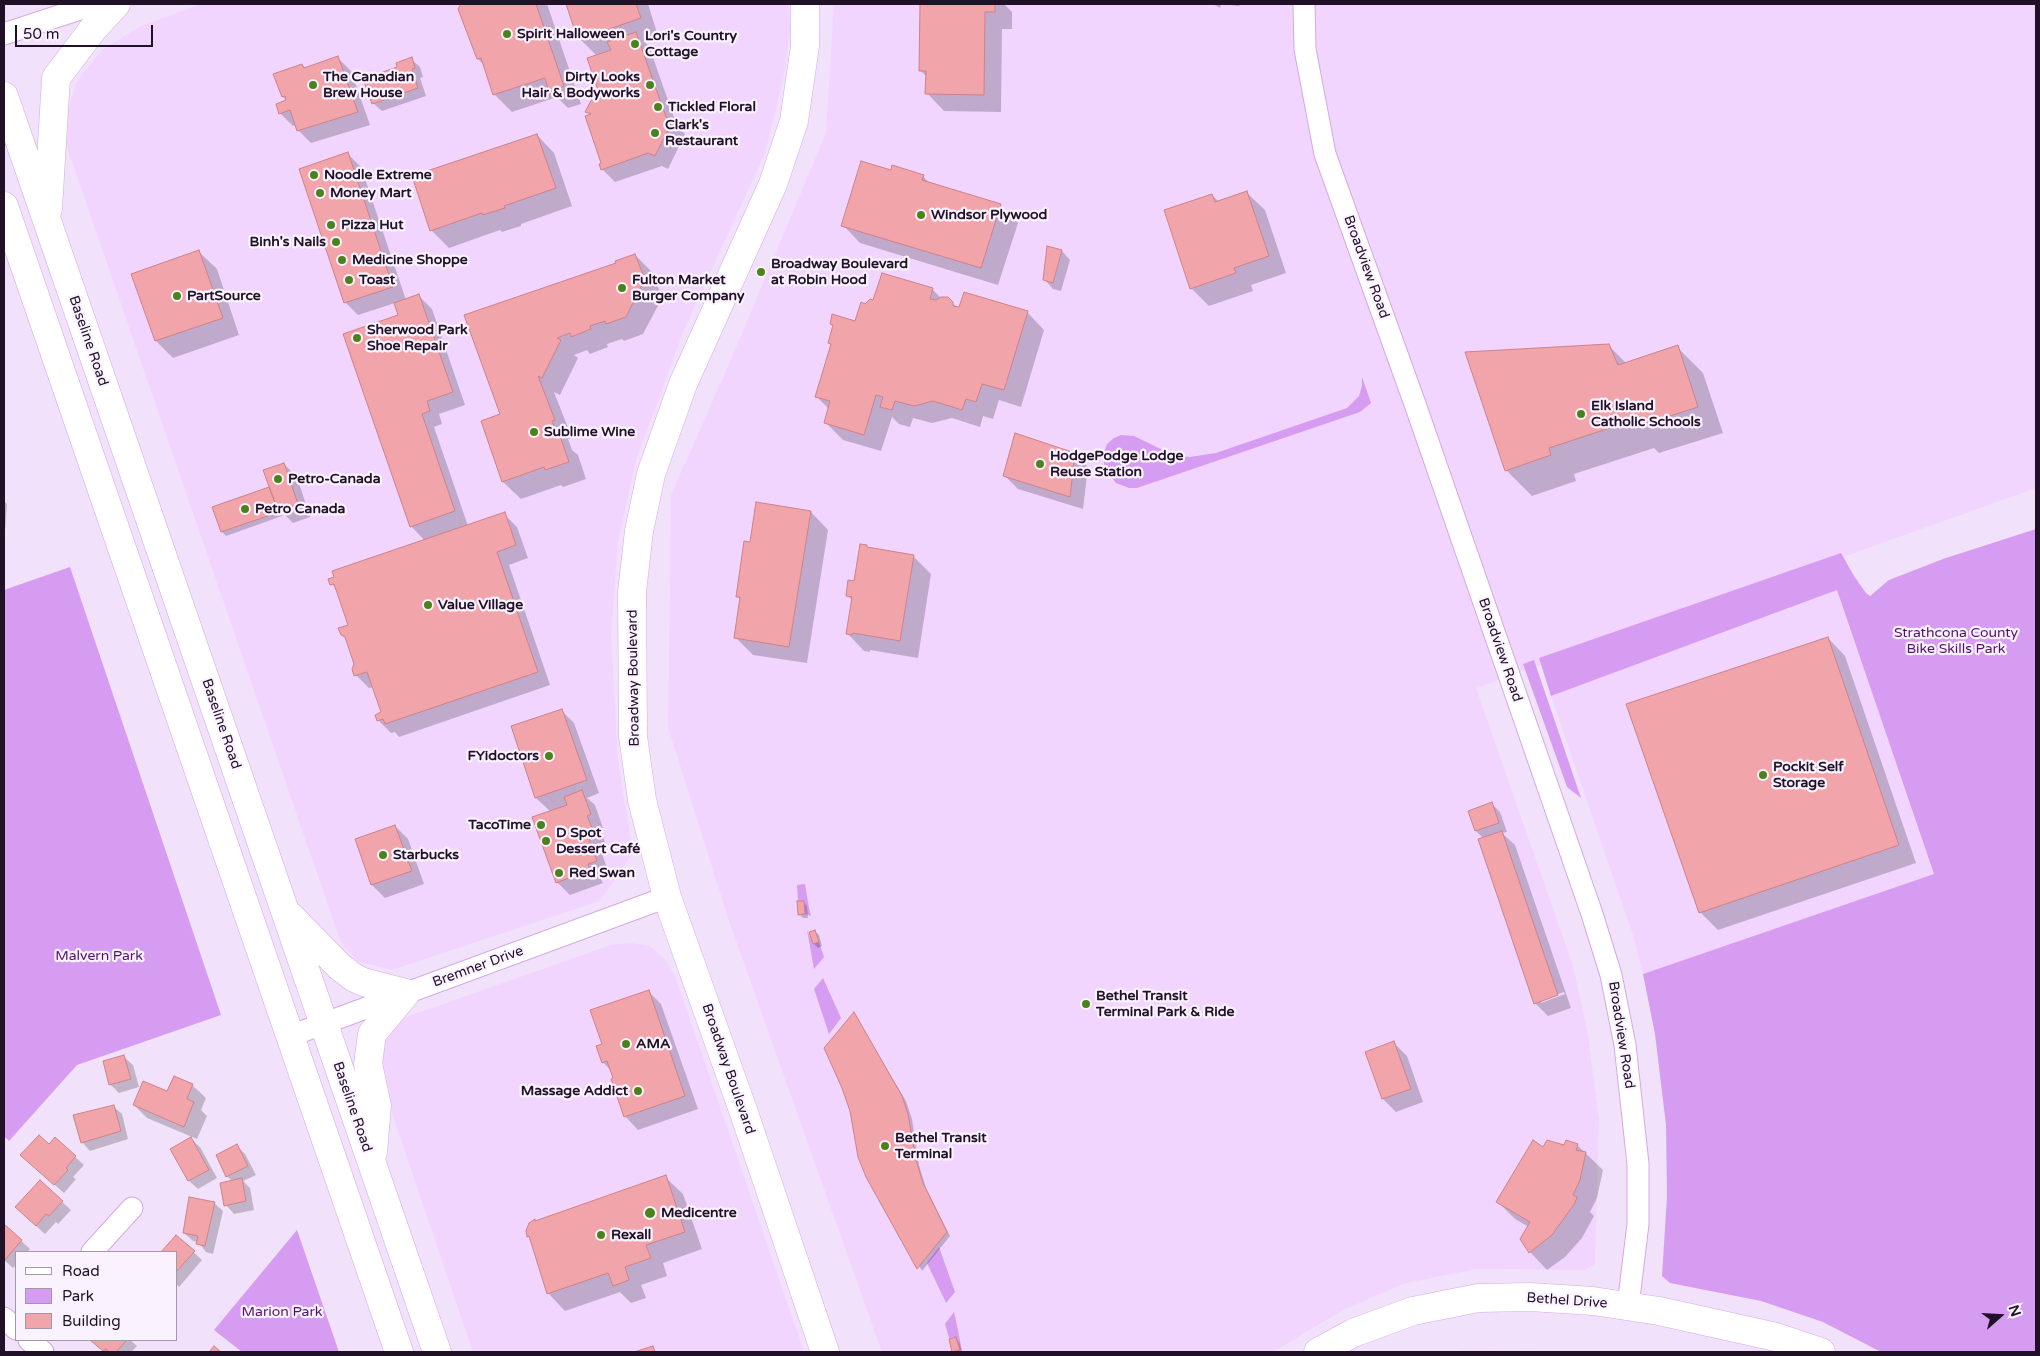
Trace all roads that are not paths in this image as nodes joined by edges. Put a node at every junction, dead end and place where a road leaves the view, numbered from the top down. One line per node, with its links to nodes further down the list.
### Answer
1 (95, 4): 5 (street)
2 (116, 4): 8 (main road)
3 (805, 4): 9 (main road, Broadway Boulevard)
4 (1304, 4): 17 (street, Broadview Road)
5 (4, 34)
6 (4, 96): 8 (main road, Baseline Road)
7 (4, 206): 13 (main road)
8 (48, 223): 10 (main road, Baseline Road)
9 (667, 897): 11 (street, Bremner Drive); 24 (main road, Broadway Boulevard)
10 (285, 910): 11 (main road); 12 (main road, Baseline Road)
11 (406, 993): 12 (street, Bremner Drive); 14 (main road)
12 (324, 1025): 13 (street, Bremner Drive); 14 (main road, Baseline Road)
13 (290, 1036): 22 (main road)
14 (372, 1164): 23 (main road, Baseline Road)
15 (132, 1208): 16 (street)
16 (93, 1251)
17 (1628, 1306): 25 (main road, Bethel Drive); 26 (main road, Bethel Drive)
18 (4, 1318): 19 (street)
19 (15, 1328)
20 (30, 1341): 21 (street)
21 (43, 1352)
22 (399, 1352)
23 (437, 1352)
24 (826, 1352)
25 (1318, 1352)
26 (1821, 1352)

